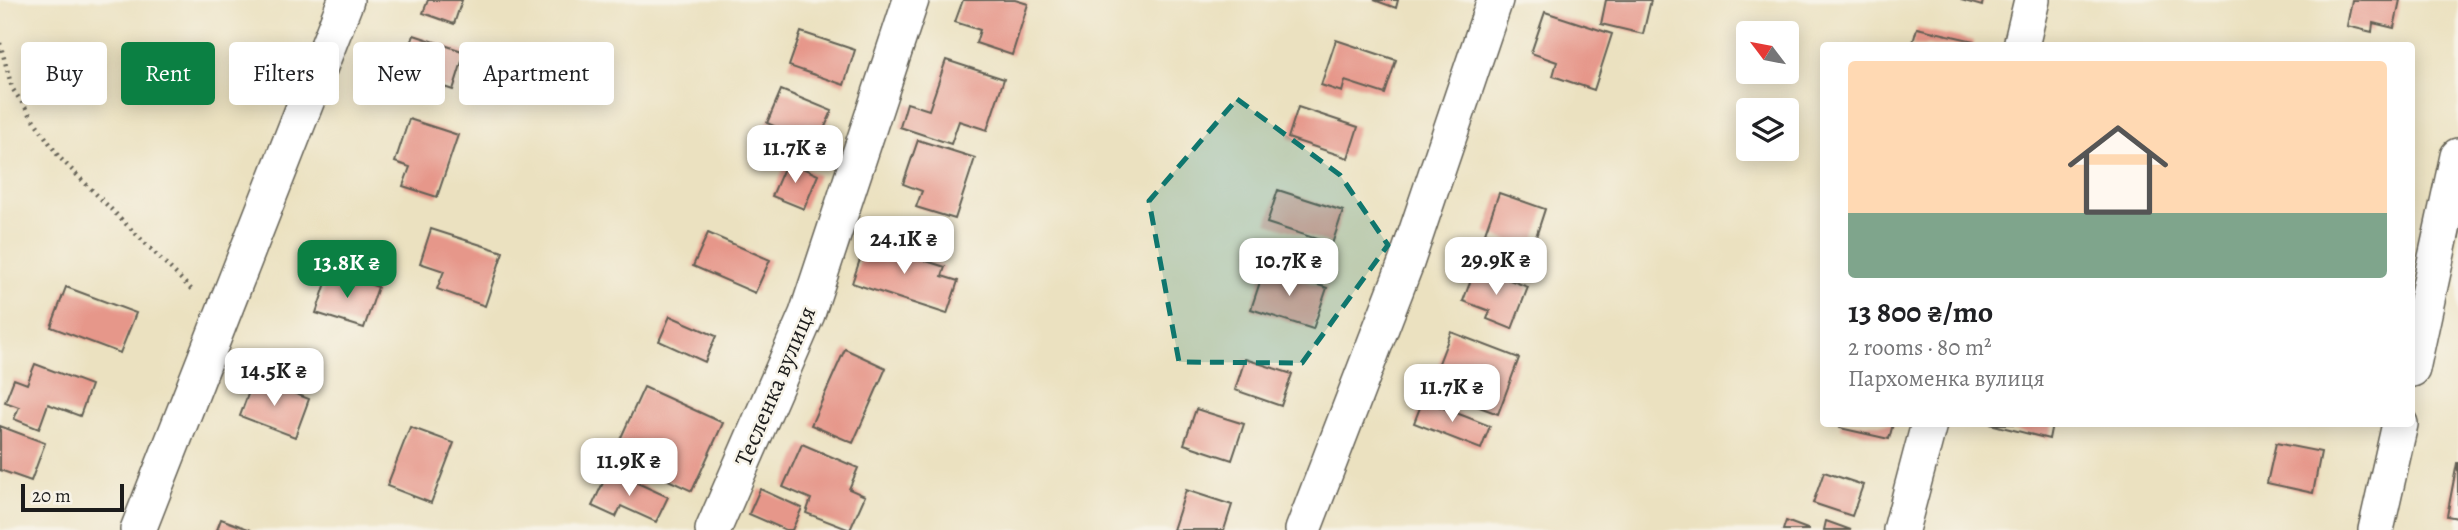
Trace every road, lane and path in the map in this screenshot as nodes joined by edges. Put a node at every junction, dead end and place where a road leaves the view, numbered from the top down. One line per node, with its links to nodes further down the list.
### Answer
1 (346, 0): 8 (street)
2 (911, 0): 13 (street, Тесленка вулиця)
3 (1495, 0): 14 (street)
4 (2032, 0): 5 (street)
5 (2022, 42)
6 (0, 43): 8 (path)
7 (2458, 156): 9 (street)
8 (221, 319): 12 (street)
9 (2415, 355)
10 (1928, 427): 15 (street)
11 (2399, 427): 16 (street)
12 (138, 530)
13 (713, 530)
14 (1303, 530)
15 (1901, 530)
16 (2376, 530)

